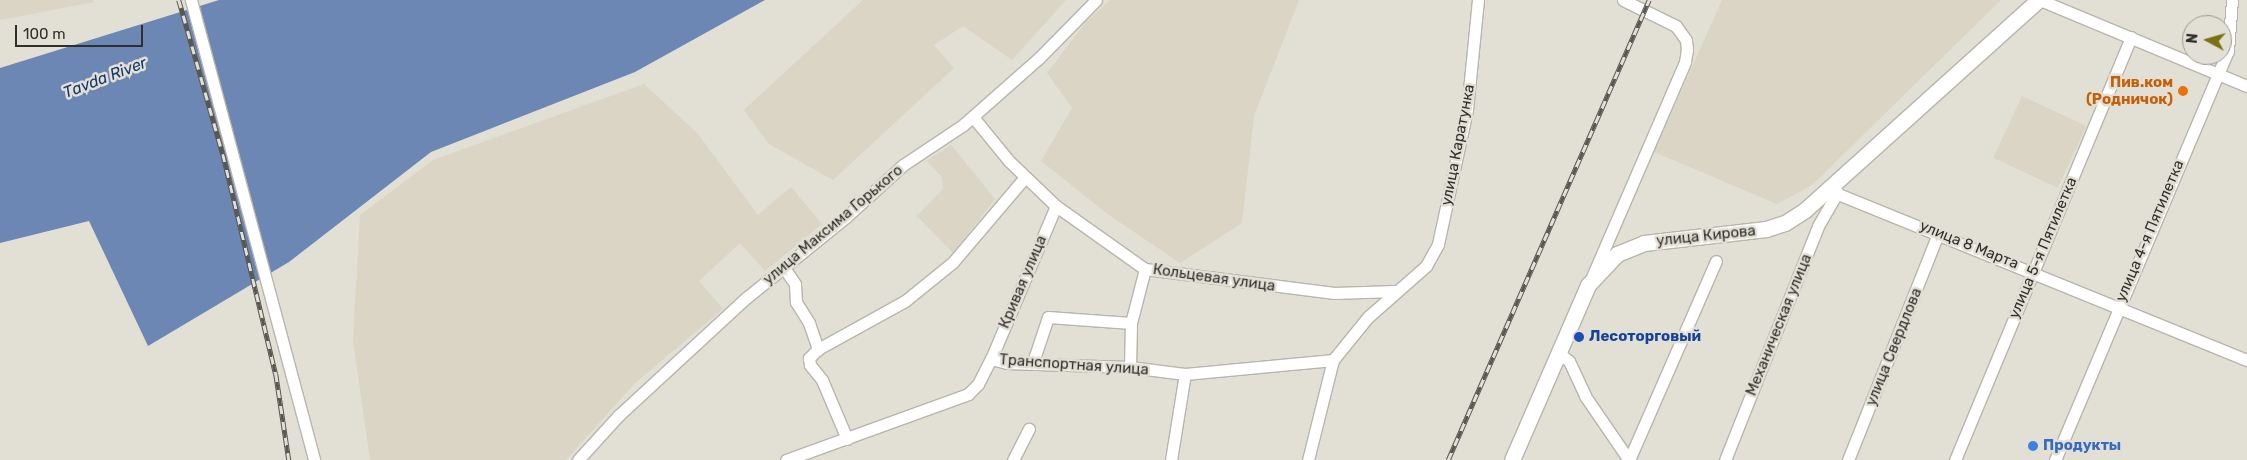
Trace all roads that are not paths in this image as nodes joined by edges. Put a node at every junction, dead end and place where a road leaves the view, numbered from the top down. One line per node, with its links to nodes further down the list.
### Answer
1 (191, 0): 33 (street)
2 (1096, 0): 10 (street, улица Максима Горького)
3 (1478, 0): 20 (street, улица Каратунка)
4 (1623, 0): 19 (street, улица Кирова)
5 (2039, 0): 7 (street); 12 (main road, Механическая улица)
6 (2232, 0): 8 (street, улица 4-я Пятилетка)
7 (2131, 37): 8 (street); 18 (street, улица 5-я Пятилетка)
8 (2218, 73): 9 (street); 21 (street, улица 4-я Пятилетка)
9 (2247, 86)
10 (973, 116): 11 (street, Кольцевая улица); 16 (street, улица Максима Горького)
11 (1025, 177): 13 (street, Кольцевая улица); 23 (street)
12 (1833, 191): 14 (street, улица 8 Марта); 19 (main road, улица Кирова); 41 (street, Механическая улица)
13 (1056, 206): 17 (street, Кольцевая улица); 25 (street, Кривая улица)
14 (1938, 234): 18 (street, улица 8 Марта); 42 (street, улица Свердлова)
15 (1716, 261): 40 (street)
16 (784, 268): 23 (street); 34 (street, улица Максима Горького)
17 (1145, 269): 20 (street, Кольцевая улица); 22 (street)
18 (2033, 271): 21 (street, улица 8 Марта); 43 (street, улица 5-я Пятилетка)
19 (1588, 285): 24 (main road, улица Кирова)
20 (1395, 291): 26 (street, улица Каратунка)
21 (2118, 306): 27 (street, улица 8 Марта); 44 (street, улица 4-я Пятилетка)
22 (1131, 322): 28 (street); 29 (street)
23 (818, 349): 32 (street)
24 (1559, 353): 39 (main road, улица Кирова); 40 (street)
25 (991, 359): 28 (street, Транспортная улица); 32 (street, Транспортная улица)
26 (1333, 360): 30 (street, Транспортная улица); 38 (street)
27 (2247, 360)
28 (1033, 362): 29 (street, Транспортная улица)
29 (1130, 367): 30 (street, Транспортная улица)
30 (1185, 374): 37 (street)
31 (1029, 429): 36 (street)
32 (846, 439): 35 (street, Транспортная улица)
33 (314, 460)
34 (578, 460)
35 (786, 460)
36 (1013, 460)
37 (1171, 460)
38 (1308, 460)
39 (1512, 460)
40 (1629, 460)
41 (1725, 460)
42 (1848, 460)
43 (1955, 460)
44 (2055, 460)

